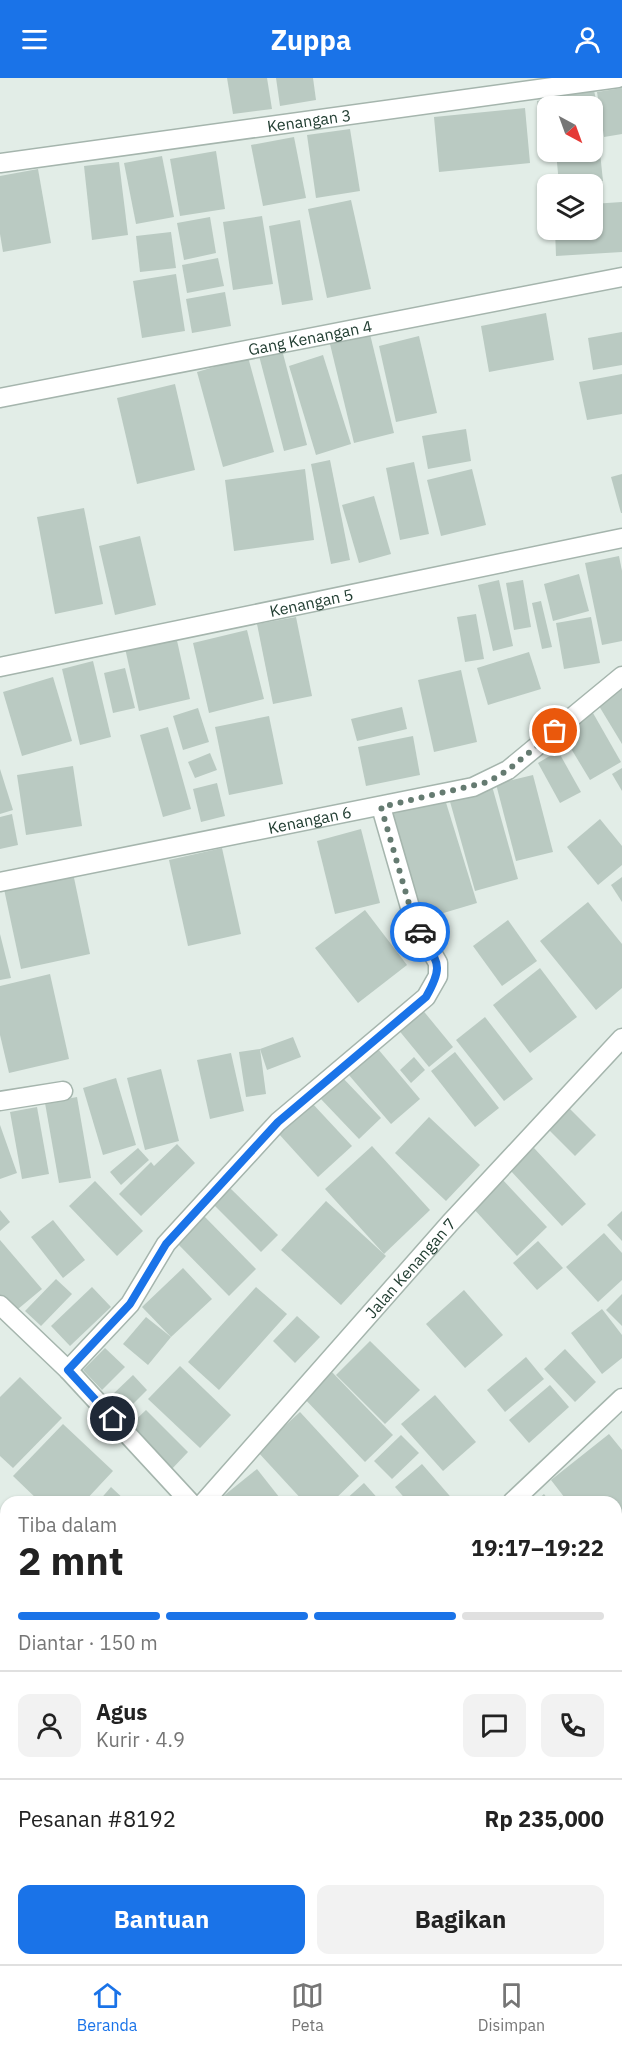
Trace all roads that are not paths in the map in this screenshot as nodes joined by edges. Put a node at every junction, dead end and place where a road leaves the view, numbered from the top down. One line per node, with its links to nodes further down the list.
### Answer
1 (618, 78): 2 (street, Kenangan 3)
2 (0, 163)
3 (622, 278): 4 (street, Gang Kenangan 4)
4 (0, 398)
5 (622, 538): 6 (street, Kenangan 5)
6 (0, 667)
7 (622, 676): 8 (street, Kenangan 6)
8 (381, 807): 9 (street, Kenangan 6); 14 (street)
9 (0, 882)
10 (622, 1038): 17 (street, Jalan Kenangan 7)
11 (63, 1091): 12 (street)
12 (0, 1101)
13 (0, 1305): 14 (street)
14 (68, 1370): 16 (street)
15 (622, 1398): 18 (street)
16 (184, 1496)
17 (209, 1496)
18 (518, 1496)

